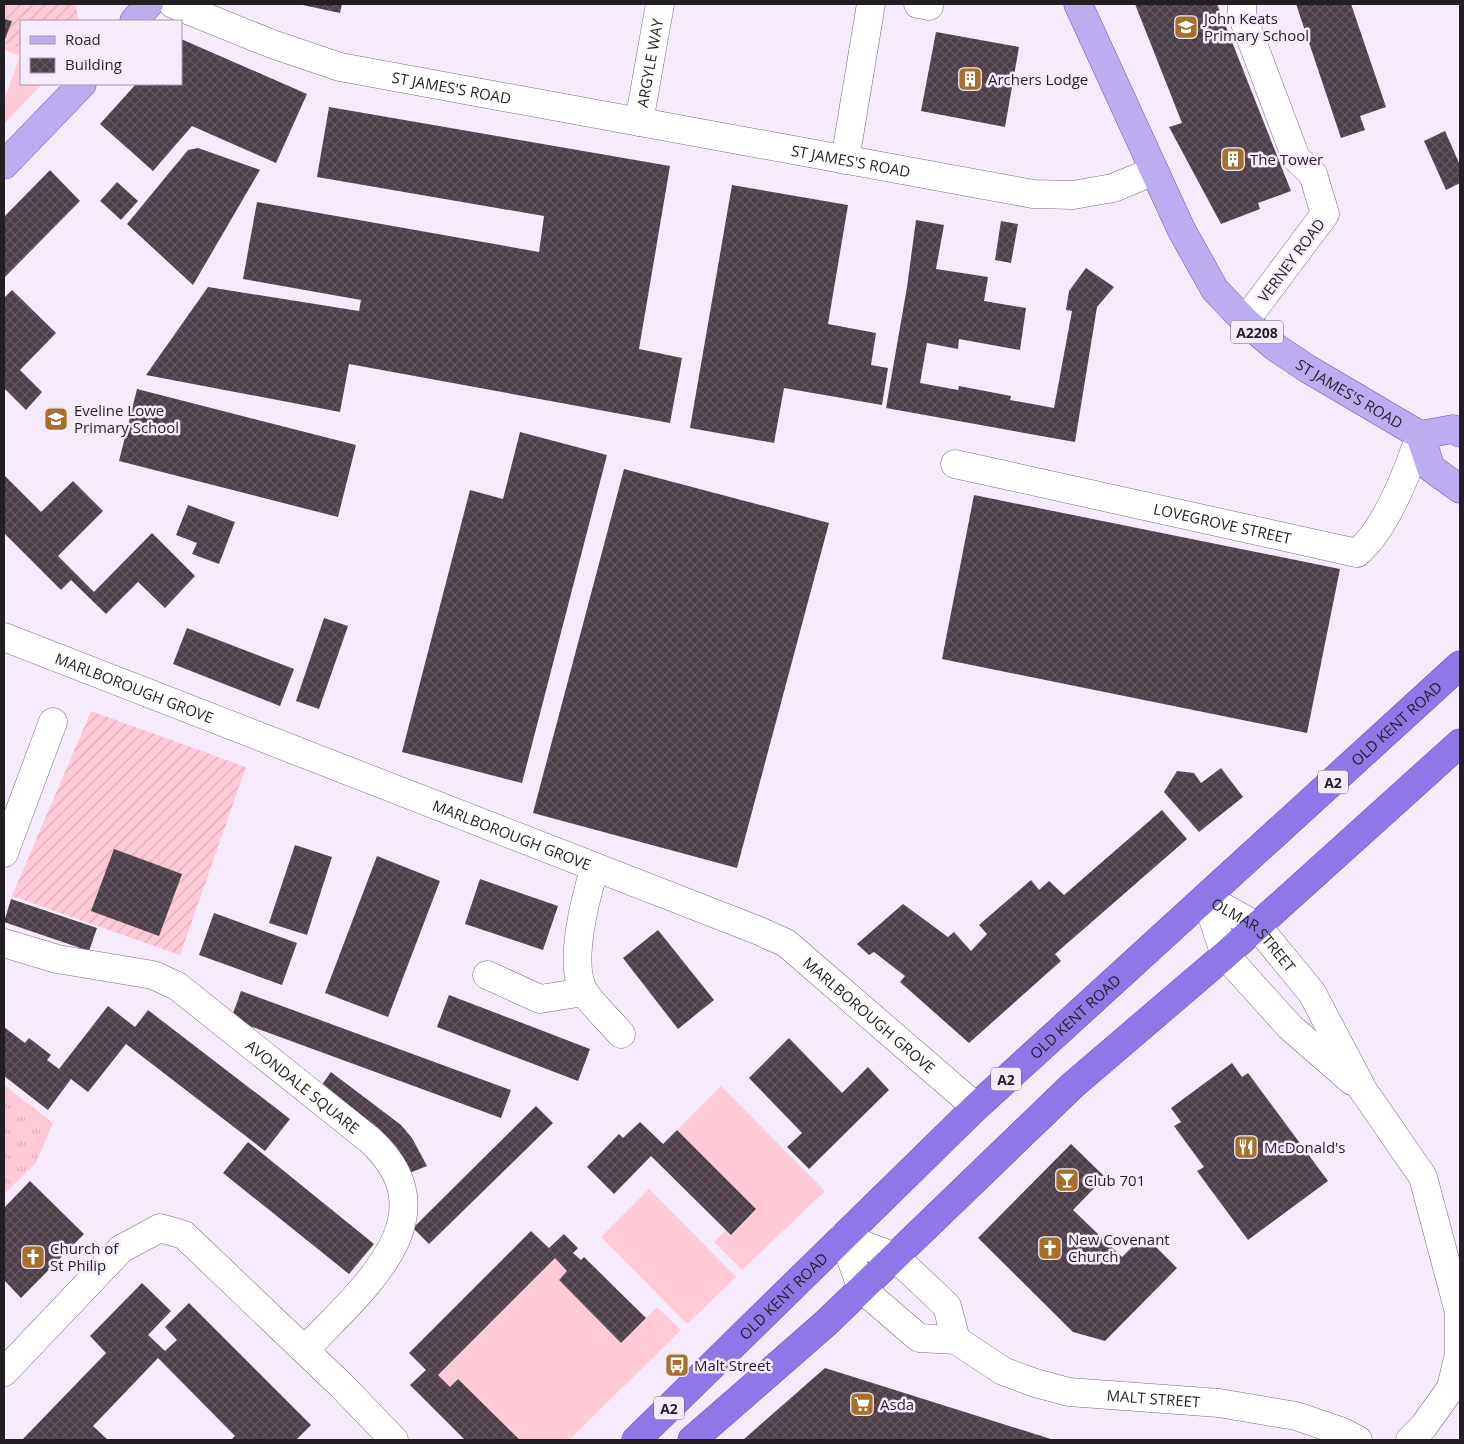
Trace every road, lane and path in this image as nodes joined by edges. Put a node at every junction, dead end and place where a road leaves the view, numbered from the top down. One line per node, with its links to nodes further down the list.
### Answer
1 (149, 4): 7 (main road)
2 (173, 4): 9 (street, ST JAMES'S ROAD)
3 (660, 4): 9 (street, ARGYLE WAY)
4 (870, 4): 10 (street)
5 (1078, 4): 12 (main road, A2208)
6 (1242, 4): 13 (street, VERNEY ROAD)
7 (135, 20)
8 (81, 85): 11 (main road)
9 (639, 122): 10 (street, ST JAMES'S ROAD)
10 (845, 160): 12 (street, ST JAMES'S ROAD)
11 (4, 165)
12 (1154, 171): 13 (main road, ST JAMES'S ROAD / A2208)
13 (1245, 321): 15 (main road, ST JAMES'S ROAD / A2208)
14 (1460, 433): 15 (main road, ST JAMES'S ROAD)
15 (1420, 436): 16 (street, LOVEGROVE STREET); 17 (main road, ST JAMES'S ROAD)
16 (955, 464)
17 (1460, 488)
18 (4, 637): 23 (street, MARLBOROUGH GROVE)
19 (1460, 666): 24 (highway, OLD KENT ROAD / A2)
20 (53, 722): 22 (street)
21 (1460, 743): 25 (highway, A2)
22 (4, 853)
23 (595, 867): 29 (street); 32 (street, MARLBOROUGH GROVE)
24 (1206, 898): 25 (street, OLMAR STREET); 27 (street, OLMAR STREET); 32 (highway, OLD KENT ROAD / A2)
25 (1257, 926): 27 (highway, A2); 31 (street, OLMAR STREET)
26 (4, 943): 37 (street, AVONDALE SQUARE)
27 (1225, 954): 31 (street, OLMAR STREET); 34 (highway, A2)
28 (487, 975): 29 (street)
29 (584, 992): 30 (street)
30 (621, 1034)
31 (1363, 1090): 43 (street, OLMAR STREET)
32 (976, 1107): 33 (highway, OLD KENT ROAD / A2)
33 (843, 1236): 34 (street); 35 (street); 40 (highway, OLD KENT ROAD / A2)
34 (895, 1257): 35 (highway, A2); 36 (street)
35 (862, 1289): 36 (street); 41 (highway, A2)
36 (956, 1340): 42 (street, MALT STREET)
37 (305, 1350): 38 (street); 39 (street)
38 (4, 1372)
39 (394, 1440)
40 (636, 1440)
41 (692, 1440)
42 (1358, 1440)
43 (1410, 1440)

